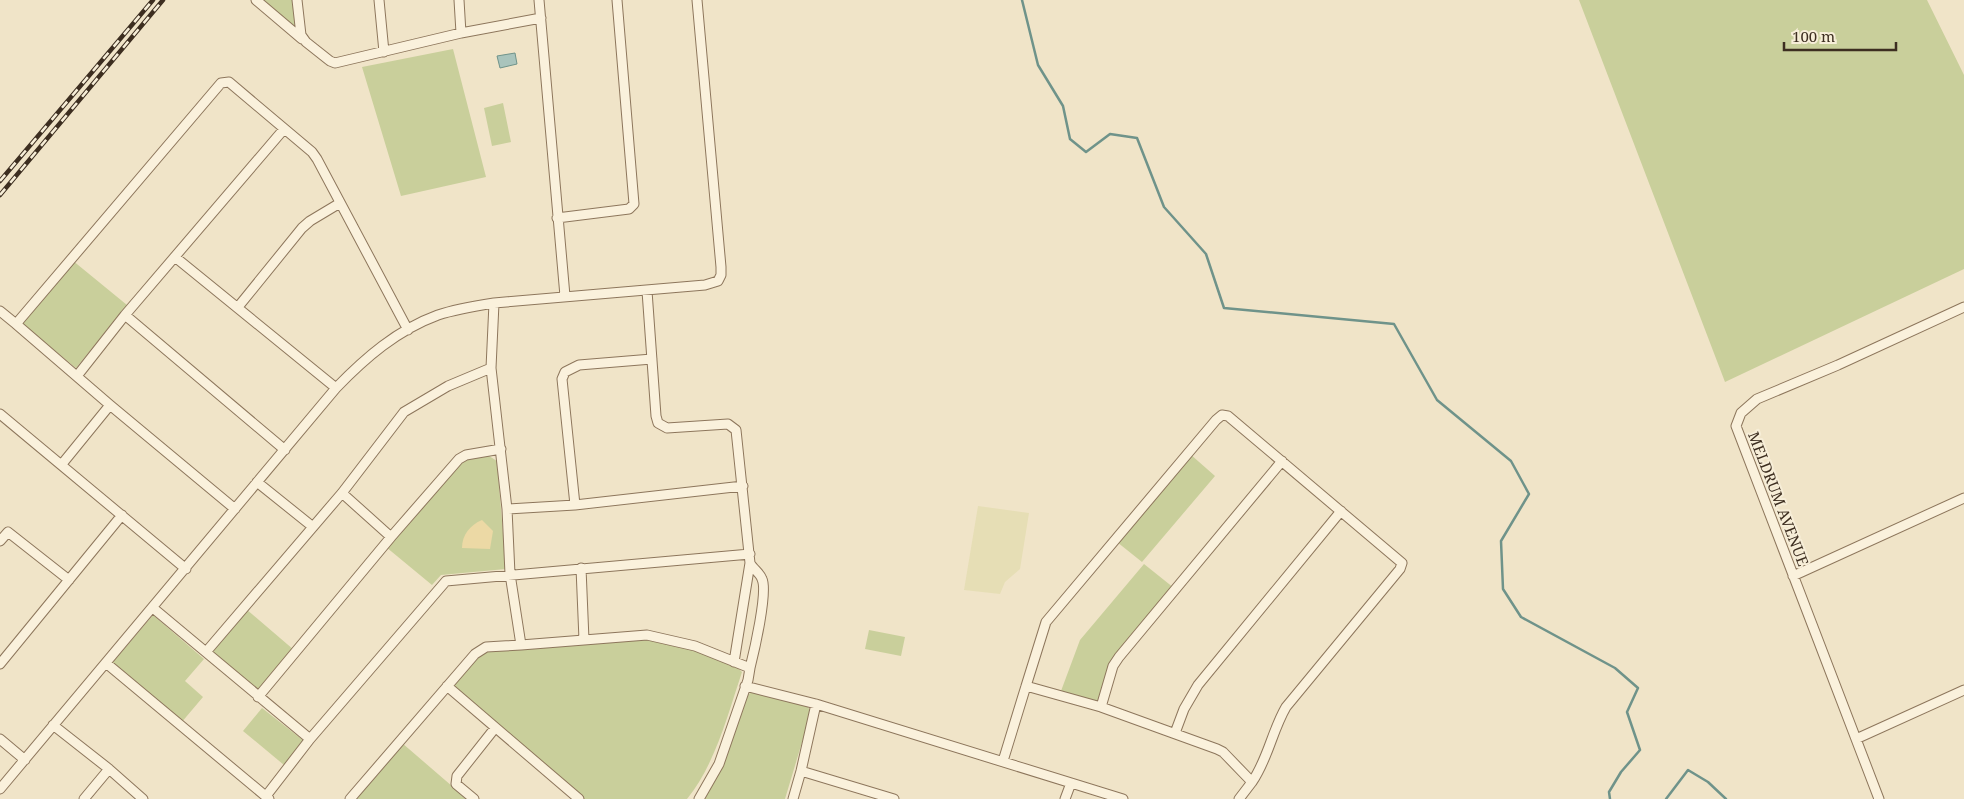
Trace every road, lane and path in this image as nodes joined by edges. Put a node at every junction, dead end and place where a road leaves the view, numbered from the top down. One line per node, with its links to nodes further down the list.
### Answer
1 (256, 0): 10 (street)
2 (298, 0): 10 (street)
3 (379, 0): 11 (street)
4 (459, 0): 9 (street)
5 (539, 0): 8 (street)
6 (617, 0): 14 (street)
7 (697, 0): 16 (street)
8 (541, 18): 9 (street); 14 (street)
9 (461, 33): 11 (street)
10 (306, 42): 11 (street)
11 (384, 52)
12 (284, 129): 13 (street); 15 (street); 23 (street)
13 (340, 203): 19 (street); 24 (street)
14 (557, 218): 17 (street)
15 (175, 257): 19 (street); 22 (street)
16 (647, 290): 17 (street); 25 (street)
17 (565, 296): 18 (street)
18 (494, 303): 24 (street); 26 (street)
19 (238, 307): 28 (street)
20 (1964, 307): 51 (street, MELDRUM AVENUE)
21 (0, 311): 23 (street)
22 (125, 315): 27 (street); 32 (street)
23 (16, 324): 27 (street)
24 (408, 330): 28 (street)
25 (652, 359): 36 (street); 39 (street)
26 (491, 368): 31 (street); 37 (street)
27 (77, 376): 29 (street)
28 (336, 388): 32 (street)
29 (110, 405): 34 (street); 40 (street)
30 (0, 415): 34 (street)
31 (501, 449): 41 (street); 45 (street)
32 (285, 450): 35 (street)
33 (1282, 461): 42 (street); 63 (street); 67 (street)
34 (62, 464): 43 (street)
35 (257, 482): 40 (street); 44 (street)
36 (742, 486): 39 (street); 47 (street)
37 (342, 493): 44 (street); 45 (street)
38 (1964, 498): 51 (street)
39 (575, 505): 41 (street)
40 (235, 509): 48 (street)
41 (507, 509): 50 (street)
42 (1341, 511): 70 (street); 78 (street)
43 (122, 515): 48 (street); 52 (street)
44 (313, 527): 56 (street)
45 (391, 537): 65 (street)
46 (0, 541): 52 (street)
47 (750, 559): 49 (street); 57 (street); 60 (street)
48 (186, 568): 53 (street)
49 (580, 568): 50 (street); 54 (street)
50 (510, 574): 55 (street); 72 (street)
51 (1793, 576): 73 (street, MELDRUM AVENUE)
52 (69, 580): 59 (street)
53 (153, 608): 56 (street); 58 (street)
54 (584, 640): 55 (street); 57 (street)
55 (521, 645): 61 (street)
56 (206, 652): 65 (street)
57 (734, 662): 60 (street)
58 (106, 663): 68 (street); 81 (street)
59 (0, 664)
60 (750, 668): 62 (street)
61 (447, 686): 69 (street); 84 (street)
62 (746, 686): 66 (street); 87 (street)
63 (1026, 686): 67 (street); 75 (street)
64 (1964, 690): 73 (street)
65 (258, 697): 72 (street)
66 (816, 704): 75 (street); 77 (street)
67 (1101, 707): 70 (street)
68 (54, 725): 74 (street); 76 (street)
69 (495, 728): 85 (street); 86 (street)
70 (1175, 733): 78 (street)
71 (0, 739): 74 (street)
72 (310, 739): 81 (street)
73 (1856, 739): 93 (street, MELDRUM AVENUE)
74 (25, 760): 80 (street)
75 (1003, 761): 79 (street)
76 (108, 769): 82 (street); 83 (street)
77 (801, 771): 88 (street); 89 (street)
78 (1252, 782): 92 (street)
79 (1071, 783): 90 (street); 91 (street)
80 (0, 789)
81 (268, 798)
82 (84, 799)
83 (142, 799)
84 (350, 799)
85 (474, 799)
86 (579, 799)
87 (699, 799)
88 (793, 799)
89 (894, 799)
90 (1066, 799)
91 (1123, 799)
92 (1239, 799)
93 (1879, 799)

